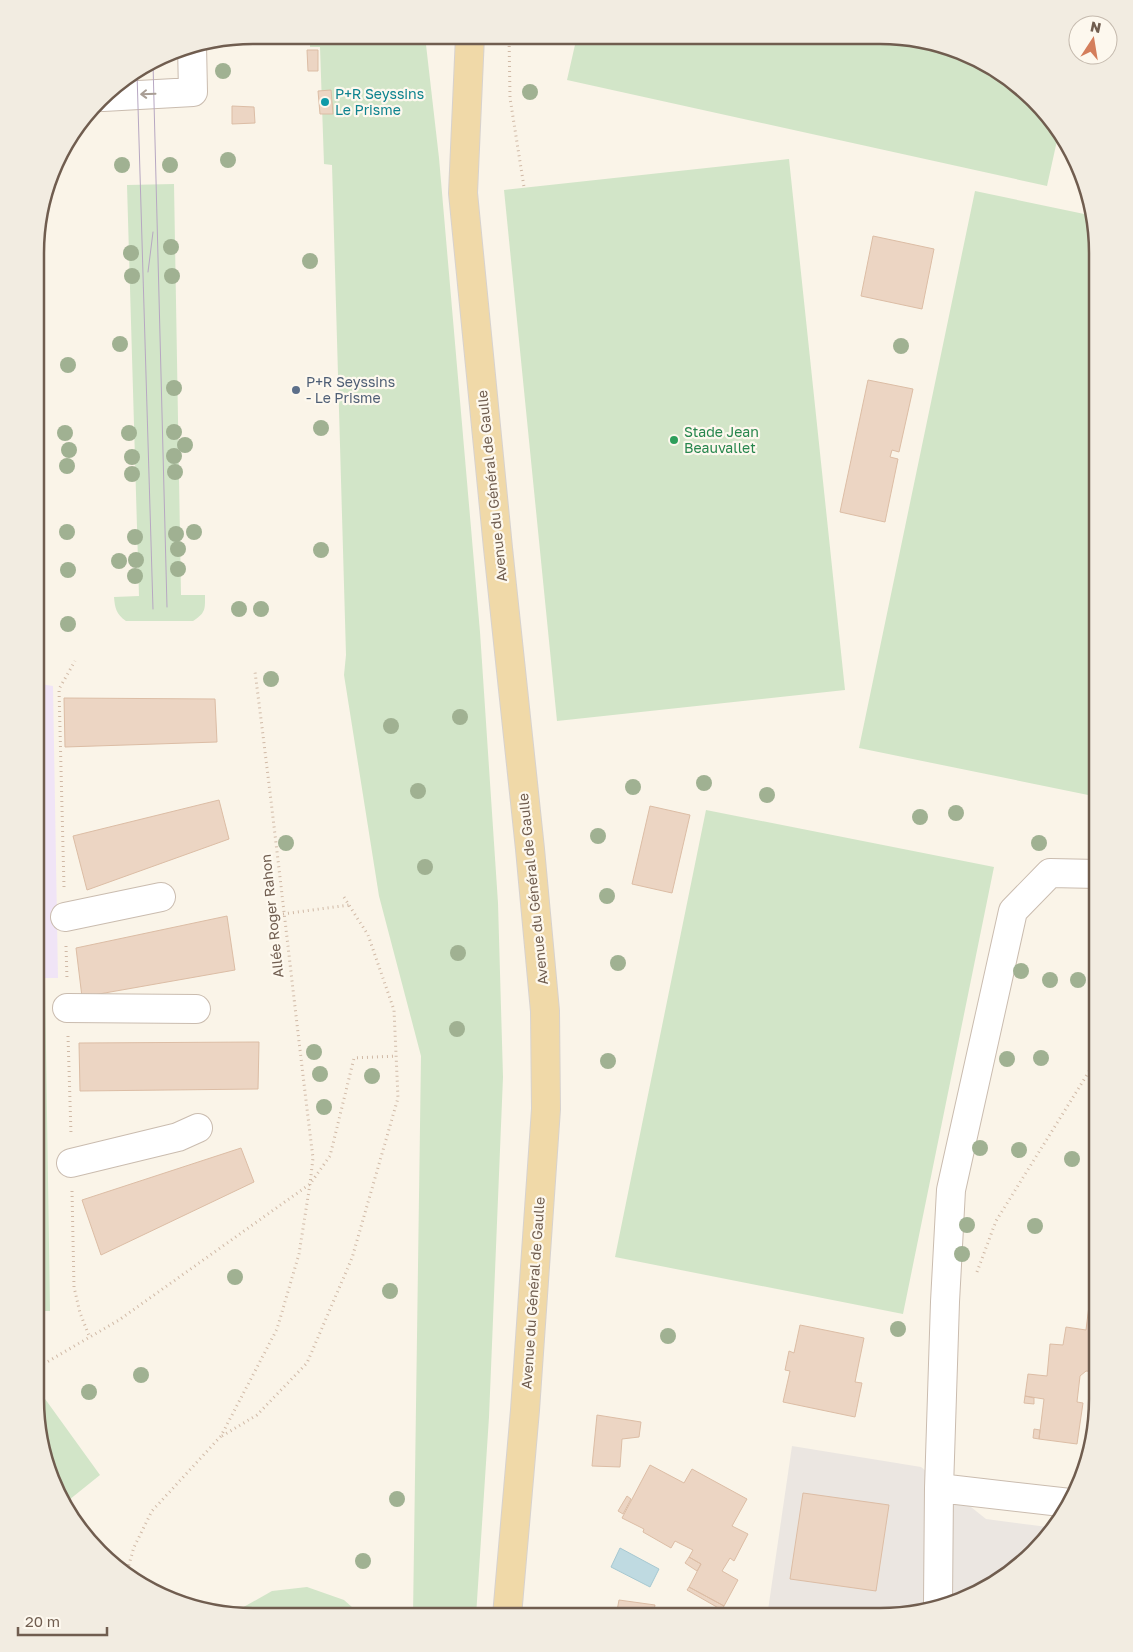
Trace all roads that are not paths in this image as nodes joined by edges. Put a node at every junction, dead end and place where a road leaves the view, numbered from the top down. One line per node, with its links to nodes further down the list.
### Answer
1 (452, 44): 5 (main road, Avenue du Général de Gaulle)
2 (470, 44): 5 (main road, Avenue du Général de Gaulle)
3 (192, 53): 4 (street, one-way to 4)
4 (115, 96)
5 (465, 164): 16 (main road, Avenue du Général de Gaulle)
6 (1089, 874): 13 (street)
7 (161, 897): 8 (street)
8 (65, 918)
9 (67, 1008): 10 (street)
10 (196, 1009)
11 (198, 1128): 12 (street)
12 (71, 1164)
13 (940, 1488): 14 (street); 15 (street)
14 (1062, 1502)
15 (938, 1600)
16 (508, 1608)

